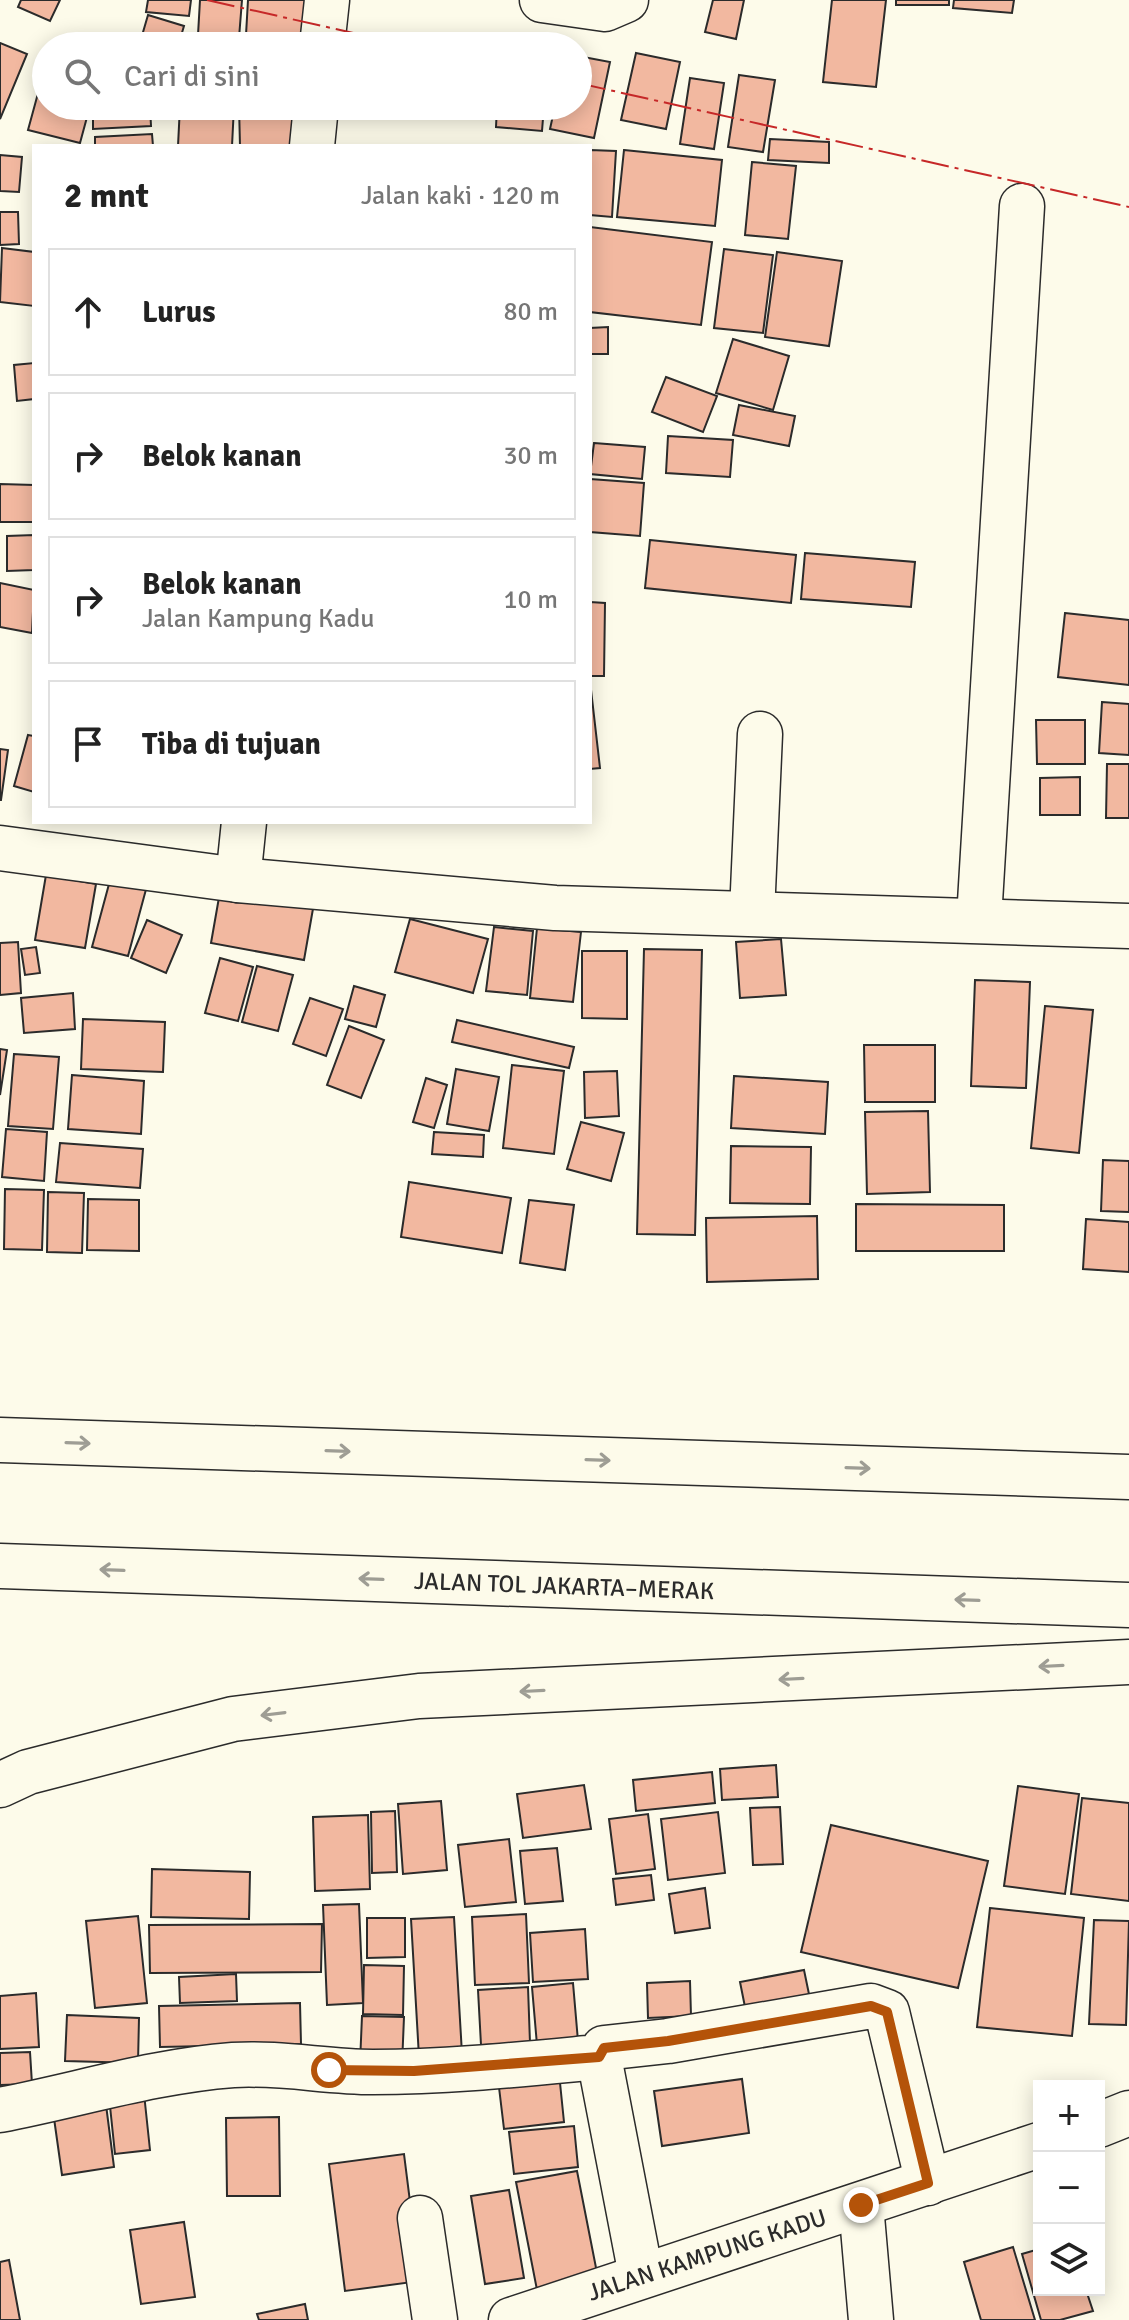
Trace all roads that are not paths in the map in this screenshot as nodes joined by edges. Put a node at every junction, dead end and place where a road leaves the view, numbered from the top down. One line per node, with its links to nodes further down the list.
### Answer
1 (327, 0): 4 (main road)
2 (542, 0): 3 (main road)
3 (626, 0)
4 (324, 32)
5 (315, 120): 6 (main road)
6 (312, 144)
7 (1022, 206): 13 (main road)
8 (760, 734): 12 (main road)
9 (244, 824): 11 (main road)
10 (0, 848): 11 (main road)
11 (238, 880): 12 (main road)
12 (752, 913): 13 (main road)
13 (979, 919): 14 (main road)
14 (1129, 926)
15 (0, 1440): 16 (main road, one-way to 16)
16 (1129, 1477)
17 (0, 1566): 18 (main road, JALAN TOL JAKARTA–MERAK, one-way to 17)
18 (1129, 1605)
19 (1129, 1662): 20 (main road, one-way to 20)
20 (0, 1785)
21 (599, 2057): 22 (main road); 26 (main road); 29 (main road)
22 (0, 2110)
23 (1129, 2113): 24 (main road)
24 (1105, 2123)
25 (1033, 2147): 26 (main road, JALAN KAMPUNG KADU)
26 (928, 2183): 27 (main road, JALAN KAMPUNG KADU)
27 (861, 2205): 29 (main road, JALAN KAMPUNG KADU); 32 (main road)
28 (420, 2218): 30 (main road)
29 (641, 2275): 31 (main road, JALAN KAMPUNG KADU)
30 (435, 2320)
31 (511, 2320)
32 (871, 2320)

